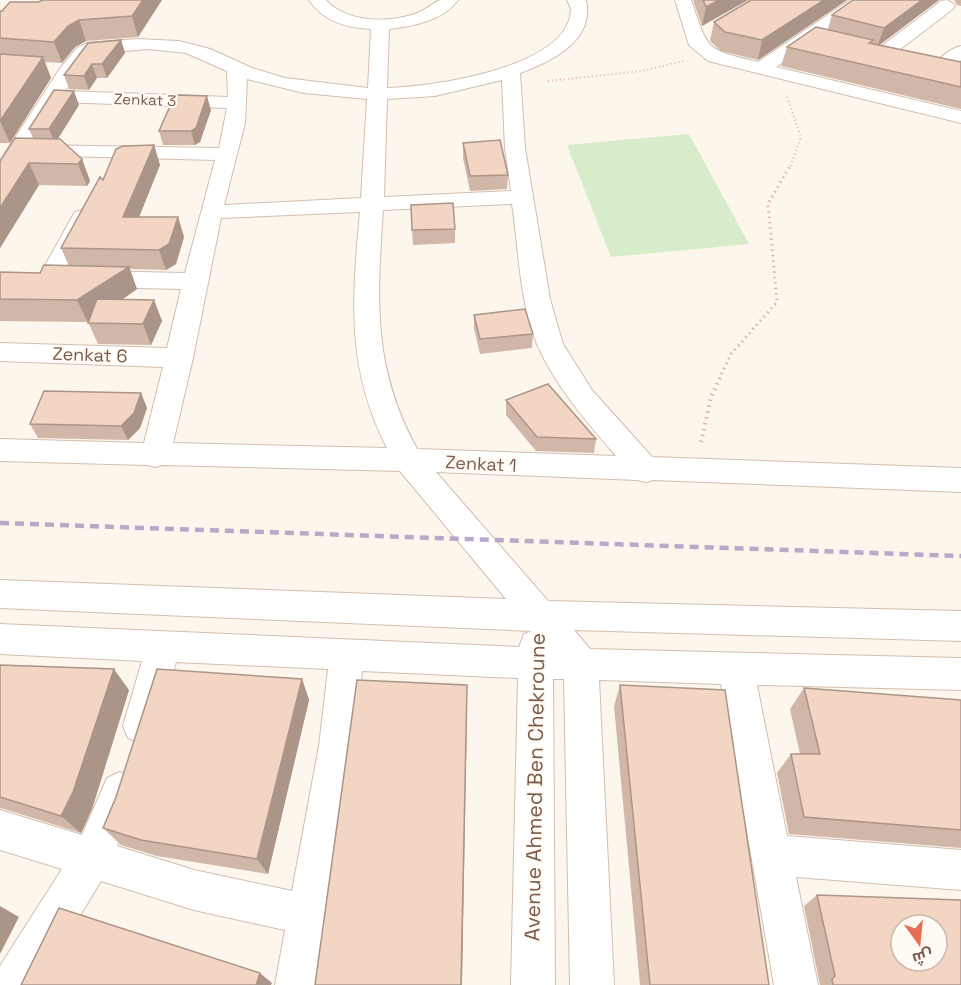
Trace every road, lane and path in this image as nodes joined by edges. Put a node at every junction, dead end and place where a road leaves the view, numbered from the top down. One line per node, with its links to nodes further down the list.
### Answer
1 (317, 0): 7 (street)
2 (450, 0): 7 (street)
3 (575, 0): 20 (street)
4 (682, 0): 12 (street)
5 (861, 0): 8 (street)
6 (948, 5): 13 (street)
7 (380, 24): 21 (street)
8 (806, 37): 9 (street); 18 (street)
9 (835, 45)
10 (859, 51): 13 (street)
11 (961, 51): 19 (street)
12 (710, 55): 18 (street); 20 (path)
13 (880, 56): 14 (street)
14 (903, 60)
15 (236, 68): 17 (street); 21 (street); 23 (street)
16 (44, 69): 17 (street)
17 (68, 71): 22 (street)
18 (768, 72): 24 (street); 41 (path)
19 (961, 75)
20 (511, 76): 21 (street); 30 (street)
21 (377, 94): 32 (street)
22 (54, 96): 23 (street, Zenkat 3); 25 (street)
23 (237, 104): 27 (street)
24 (961, 117)
25 (9, 151): 26 (street); 29 (street)
26 (120, 152): 27 (street); 28 (street)
27 (227, 154): 33 (street)
28 (109, 172)
29 (0, 178)
30 (523, 197): 32 (street); 40 (street)
31 (91, 203): 34 (street)
32 (372, 206): 33 (street); 39 (street)
33 (211, 212): 34 (street)
34 (195, 281): 36 (street)
35 (0, 352): 36 (street, Zenkat 6)
36 (180, 358): 38 (street)
37 (0, 450): 38 (street, Zenkat 1)
38 (155, 456): 39 (street, Zenkat 1)
39 (408, 460): 40 (street, Zenkat 1); 44 (street)
40 (646, 471): 41 (street, Zenkat 1)
41 (694, 472): 42 (street, Zenkat 1)
42 (961, 480)
43 (0, 594): 44 (street)
44 (538, 615): 45 (street); 49 (street, Avenue Ahmed Ben Chekroune); 50 (street, Avenue Ahmed Ben Chekroune)
45 (961, 626)
46 (0, 639): 47 (street)
47 (163, 646): 48 (street); 55 (street)
48 (347, 653): 49 (street); 57 (street)
49 (535, 663): 50 (street); 60 (street, Avenue Ahmed Ben Chekroune)
50 (581, 664): 51 (street); 61 (street)
51 (736, 669): 52 (street); 54 (street)
52 (961, 674)
53 (0, 830): 55 (street)
54 (770, 855): 56 (street); 62 (street)
55 (92, 859): 57 (street); 58 (street)
56 (961, 870)
57 (310, 915): 59 (street)
58 (13, 985)
59 (297, 985)
60 (533, 985)
61 (592, 985)
62 (796, 985)

